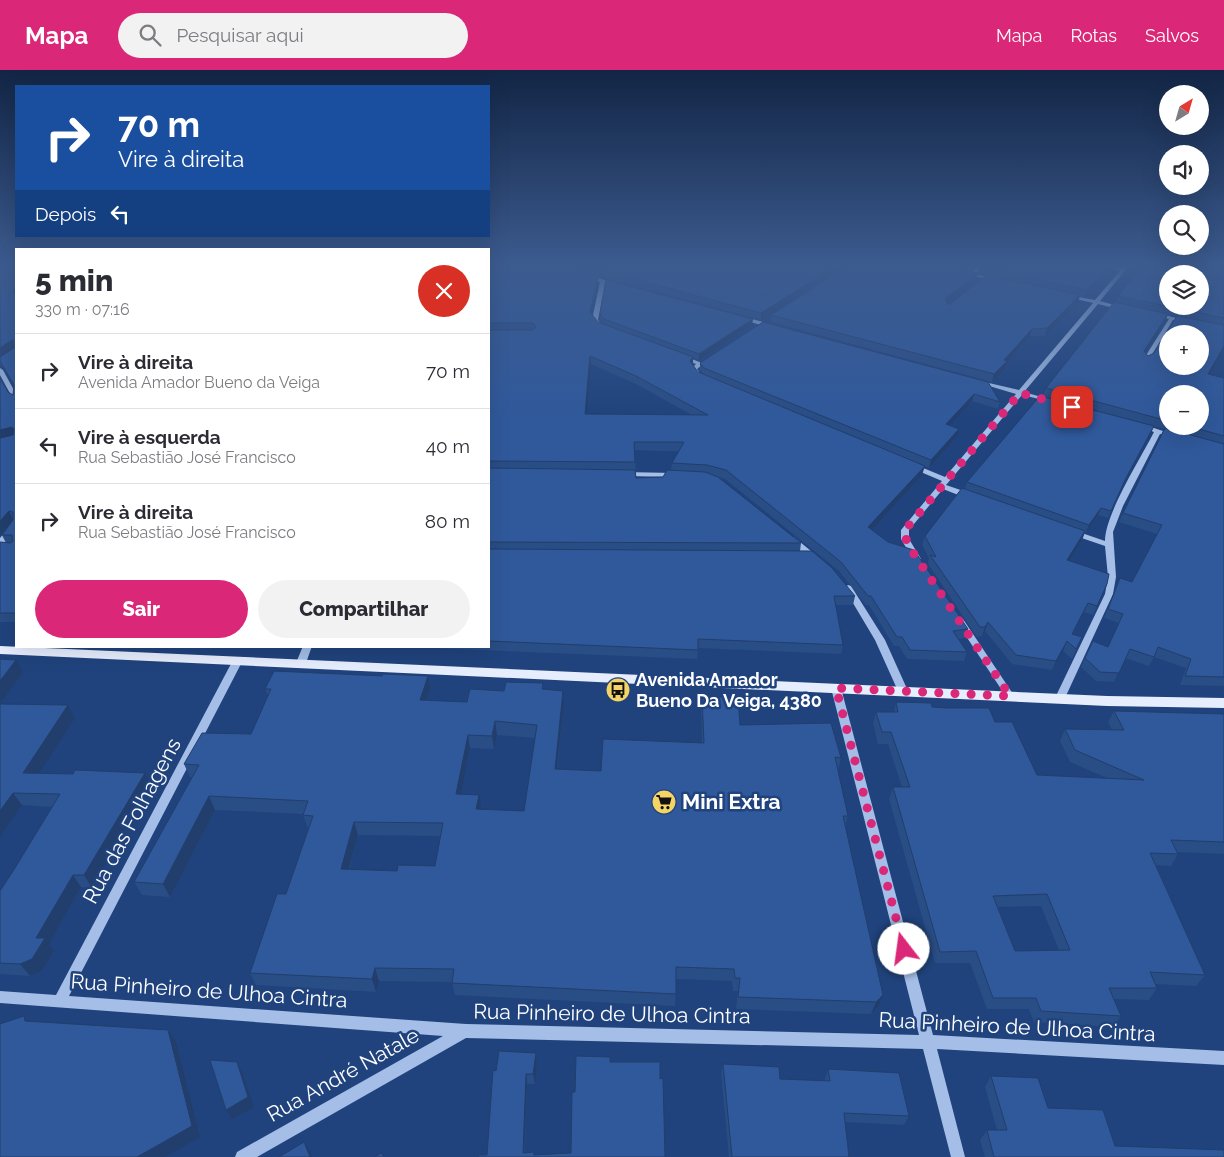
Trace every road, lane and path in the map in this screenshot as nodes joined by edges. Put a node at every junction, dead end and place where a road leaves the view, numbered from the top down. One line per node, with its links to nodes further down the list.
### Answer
1 (596, 318): 10 (street)
2 (740, 318): 7 (street)
3 (1082, 318): 19 (street)
4 (1172, 318): 6 (street); 13 (street)
5 (768, 319): 7 (street)
6 (1189, 322)
7 (761, 323): 8 (street); 9 (street)
8 (754, 328)
9 (780, 328)
10 (610, 332)
11 (674, 354): 14 (street)
12 (708, 358): 14 (street)
13 (1146, 360)
14 (700, 364): 17 (street)
15 (0, 370): 18 (street)
16 (972, 380): 19 (street)
17 (709, 381)
18 (14, 392)
19 (1020, 393): 20 (street); 27 (street)
20 (1057, 403)
21 (1130, 423): 22 (street)
22 (1158, 431): 23 (street); 33 (street)
23 (1177, 436)
24 (906, 464): 27 (street)
25 (617, 474): 26 (street)
26 (683, 475)
27 (943, 483): 28 (street); 37 (street)
28 (978, 499)
29 (15, 525): 32 (street)
30 (1062, 528): 33 (street)
31 (782, 531): 35 (street)
32 (0, 542)
33 (1108, 545): 47 (street)
34 (792, 556): 35 (street)
35 (812, 556): 36 (street)
36 (820, 562)
37 (922, 566)
38 (842, 582): 45 (street)
39 (954, 612): 46 (street)
40 (307, 648): 43 (street)
41 (0, 650): 42 (main road)
42 (238, 660): 43 (main road); 50 (street, Rua das Folhagens)
43 (301, 663): 44 (main road)
44 (836, 688): 45 (main road); 52 (street)
45 (903, 691): 46 (main road)
46 (1010, 696): 47 (main road)
47 (1060, 698): 48 (main road)
48 (1224, 704)
49 (0, 997): 50 (street, Rua Pinheiro de Ulhoa Cintra)
50 (60, 1000): 51 (street, Rua Pinheiro de Ulhoa Cintra)
51 (466, 1031): 52 (street, Rua Pinheiro de Ulhoa Cintra); 54 (street, Rua André Natale)
52 (928, 1042): 53 (street, Rua Pinheiro de Ulhoa Cintra); 55 (street)
53 (1224, 1058)
54 (242, 1157)
55 (958, 1157)

